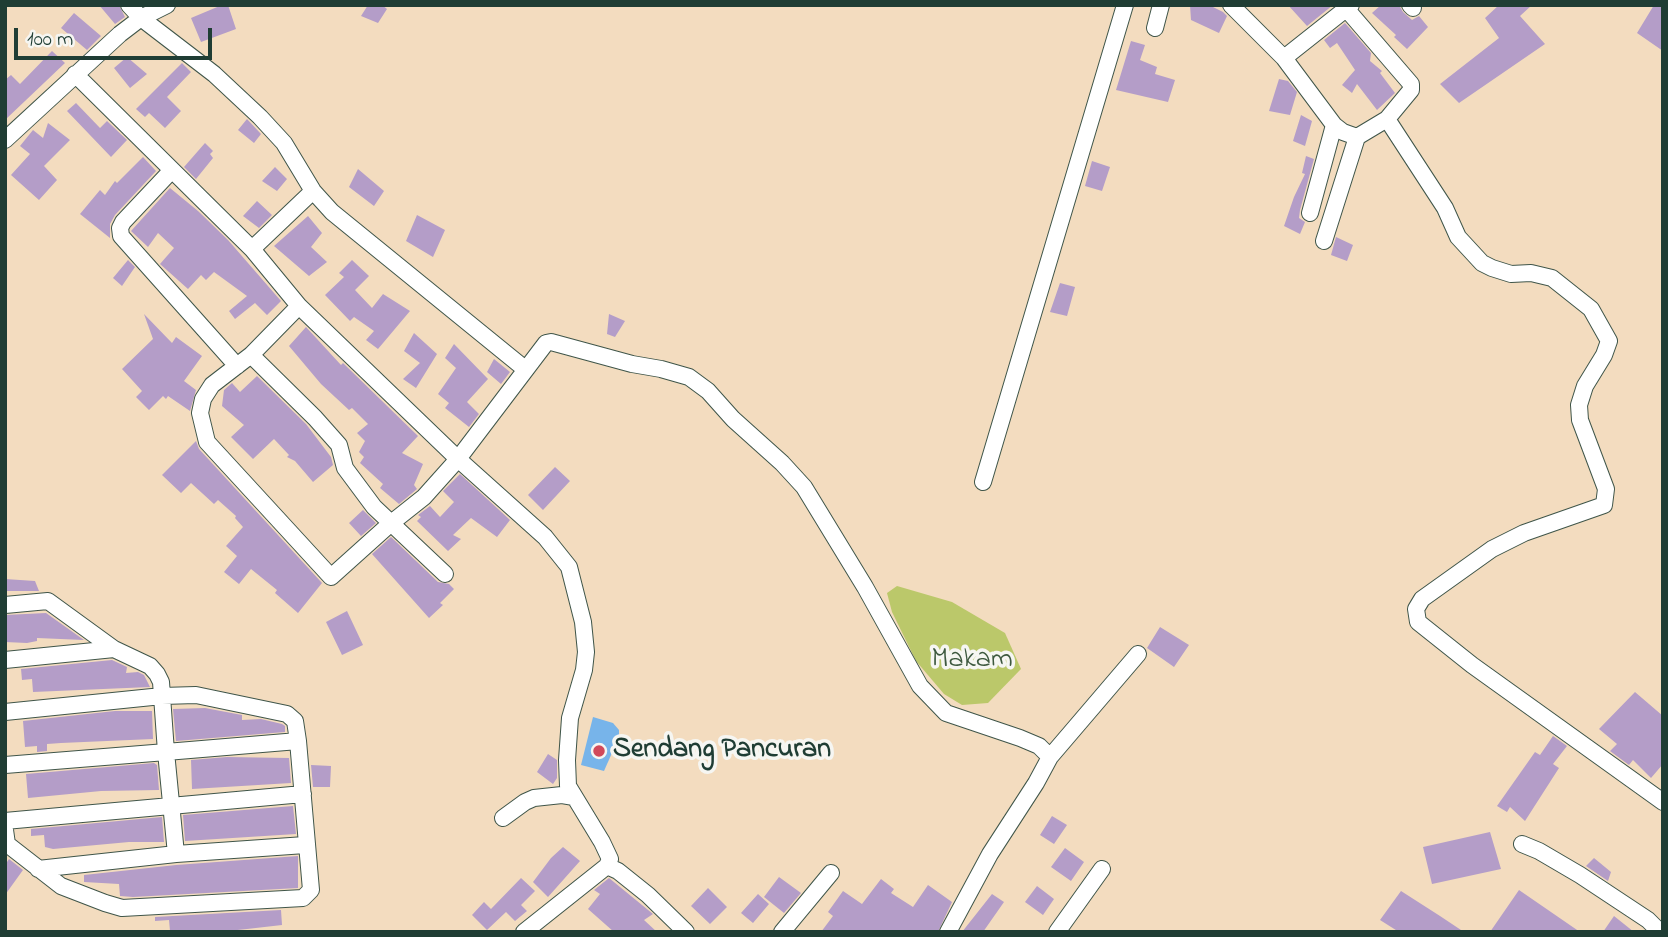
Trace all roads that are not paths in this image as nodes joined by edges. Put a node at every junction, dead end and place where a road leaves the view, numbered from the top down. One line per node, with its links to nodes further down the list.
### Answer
1 (129, 5): 7 (street)
2 (167, 5): 7 (street)
3 (1125, 5): 25 (street)
4 (1161, 5): 8 (street)
5 (1231, 5): 9 (street)
6 (1347, 7): 9 (street); 11 (street)
7 (141, 18): 10 (street); 16 (street)
8 (1155, 29)
9 (1284, 58): 12 (street)
10 (75, 74): 13 (street); 15 (street)
11 (1387, 119): 14 (street); 38 (street)
12 (1334, 125): 14 (street); 17 (street)
13 (9, 129)
14 (1357, 137): 18 (street)
15 (172, 170): 19 (street); 22 (street)
16 (313, 191): 19 (street); 23 (street)
17 (1310, 214)
18 (1324, 241)
19 (252, 249): 20 (street)
20 (299, 306): 21 (street); 24 (street)
21 (251, 355): 22 (street); 26 (street)
22 (237, 366): 26 (street)
23 (525, 369): 24 (street); 36 (street)
24 (458, 459): 26 (street); 40 (street)
25 (983, 482)
26 (390, 524): 27 (street)
27 (445, 574)
28 (5, 605): 29 (street)
29 (114, 649): 31 (street); 32 (street)
30 (1138, 654): 36 (street)
31 (5, 660)
32 (162, 696): 33 (street); 34 (street); 35 (street)
33 (5, 712)
34 (298, 741): 35 (street); 39 (street)
35 (166, 752): 37 (street); 41 (street)
36 (1050, 757): 55 (street)
37 (5, 765)
38 (1659, 793)
39 (303, 794): 41 (street); 46 (street)
40 (574, 797): 42 (street); 48 (street)
41 (171, 805): 43 (street); 47 (street)
42 (503, 818)
43 (5, 821)
44 (6, 840): 49 (street)
45 (1522, 844): 57 (street)
46 (305, 845): 47 (street); 49 (street)
47 (176, 854): 49 (street)
48 (607, 866): 52 (street); 53 (street)
49 (38, 869)
50 (1102, 869): 56 (street)
51 (831, 873): 54 (street)
52 (524, 932)
53 (686, 932)
54 (782, 932)
55 (948, 932)
56 (1057, 932)
57 (1660, 932)

